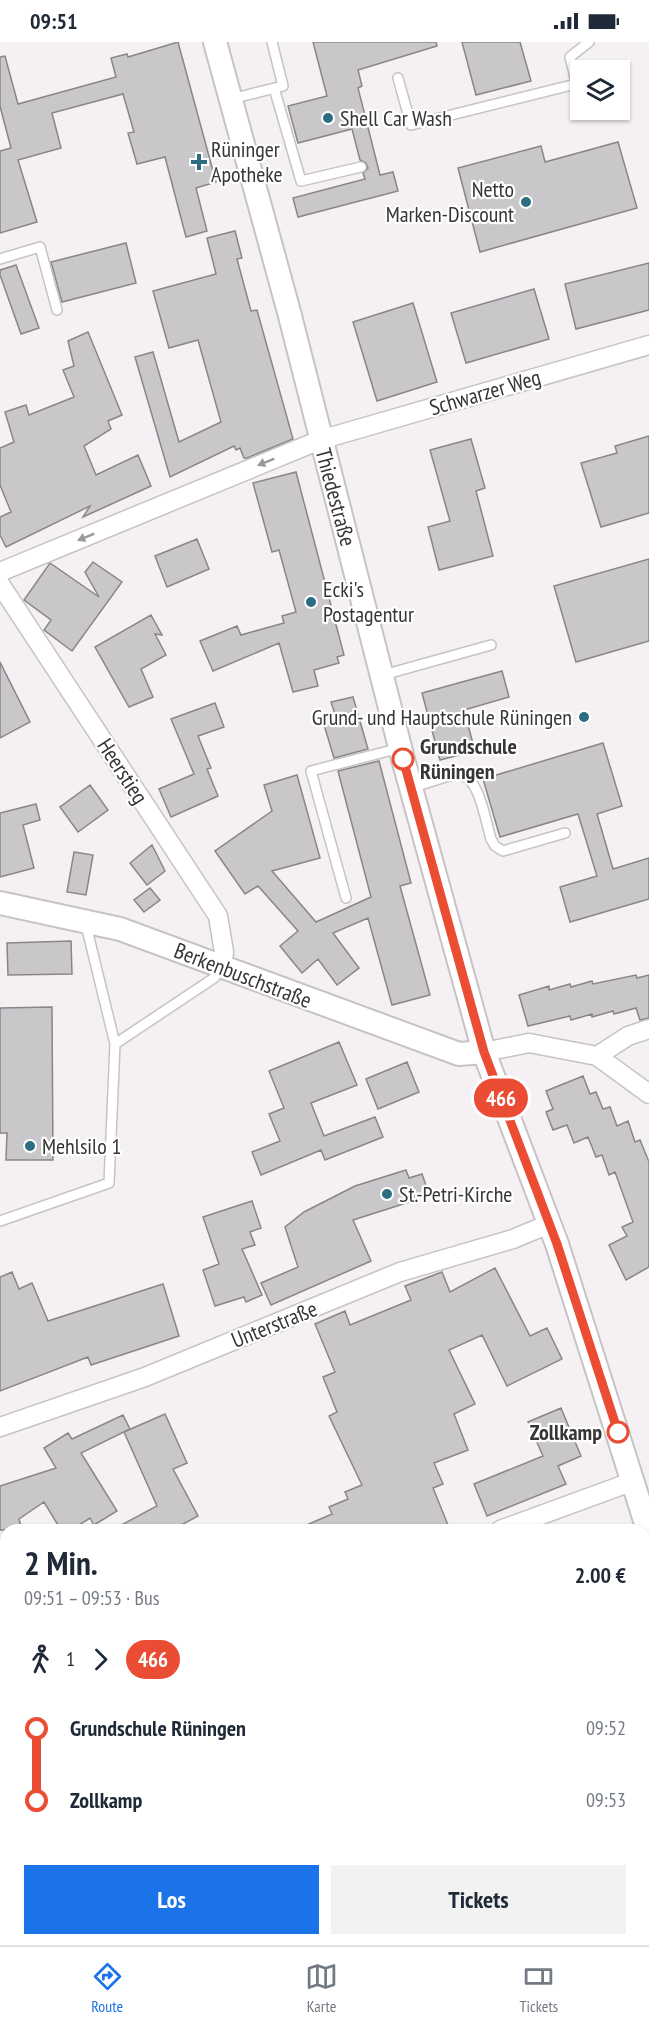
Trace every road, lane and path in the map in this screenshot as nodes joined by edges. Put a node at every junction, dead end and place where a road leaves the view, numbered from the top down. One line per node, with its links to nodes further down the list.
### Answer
1 (215, 42): 8 (street, Thiedestraße)
2 (272, 42): 7 (lane)
3 (589, 42): 4 (lane)
4 (571, 60)
5 (398, 78): 6 (lane)
6 (570, 85)
7 (274, 88): 8 (lane); 9 (lane)
8 (228, 100): 13 (street, Thiedestraße)
9 (361, 167)
10 (0, 259): 11 (lane)
11 (57, 309)
12 (649, 345): 13 (street, Schwarzer Weg)
13 (321, 440): 14 (street, one-way to 14); 17 (street, Thiedestraße)
14 (0, 572)
15 (0, 584): 24 (street, Heerstieg)
16 (491, 645): 17 (lane)
17 (383, 675): 18 (street, Thiedestraße)
18 (400, 748): 19 (street, Thiedestraße); 21 (lane)
19 (411, 788): 20 (lane); 27 (street, Thiedestraße)
20 (565, 833)
21 (346, 898)
22 (0, 903): 23 (street, Berkenbuschstraße)
23 (85, 921): 24 (street, Berkenbuschstraße); 26 (lane)
24 (222, 967): 26 (lane); 27 (street, Berkenbuschstraße)
25 (649, 1029): 28 (street)
26 (115, 1044): 30 (lane)
27 (484, 1052): 28 (street); 31 (street, Thiedestraße)
28 (597, 1056): 29 (street)
29 (649, 1094)
30 (0, 1221)
31 (549, 1224): 32 (street, Unterstraße); 33 (street, Thiedestraße)
32 (0, 1427)
33 (631, 1482): 34 (street); 35 (street, Thiedestraße)
34 (516, 1524)
35 (646, 1524)

